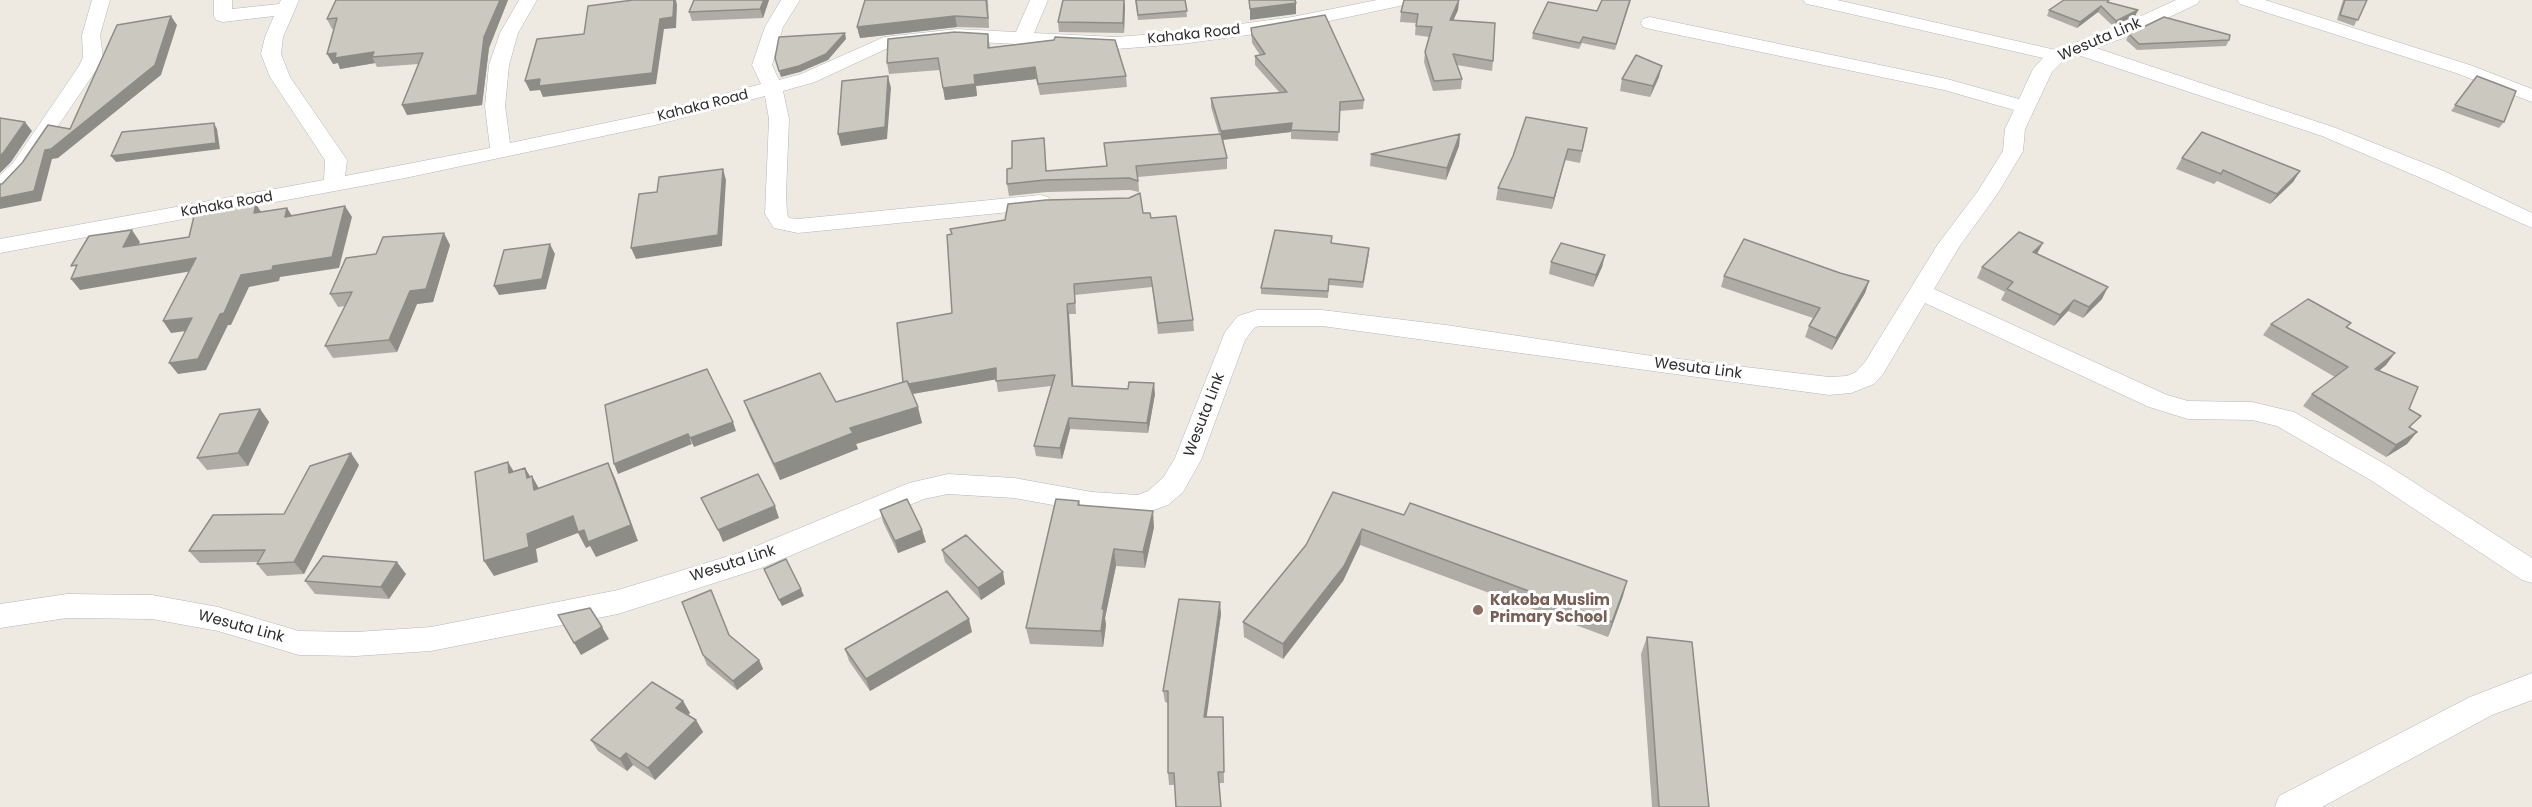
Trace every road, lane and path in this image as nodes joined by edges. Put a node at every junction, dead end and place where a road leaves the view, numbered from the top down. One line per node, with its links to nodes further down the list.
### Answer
1 (101, 0): 19 (street)
2 (223, 0): 10 (street)
3 (528, 0): 17 (street)
4 (791, 0): 14 (street)
5 (1039, 0): 12 (street)
6 (1404, 0): 12 (street, Kahaka Road)
7 (1812, 0): 13 (street)
8 (2246, 0): 15 (street)
9 (2177, 2): 13 (street, Wesuta Link)
10 (288, 5): 18 (street)
11 (1650, 23): 16 (street)
12 (1023, 37): 14 (street, Kahaka Road)
13 (2066, 52): 16 (street, Wesuta Link); 21 (street)
14 (773, 88): 17 (street, Kahaka Road); 20 (street)
15 (2532, 96)
16 (2027, 107): 23 (street, Wesuta Link)
17 (501, 150): 18 (street, Kahaka Road)
18 (334, 185): 22 (street, Kahaka Road)
19 (0, 187)
20 (1059, 201)
21 (2532, 221)
22 (0, 246)
23 (1922, 292): 24 (street); 25 (street, Wesuta Link)
24 (2532, 572)
25 (0, 616)
26 (2532, 686): 27 (street)
27 (2291, 807)

